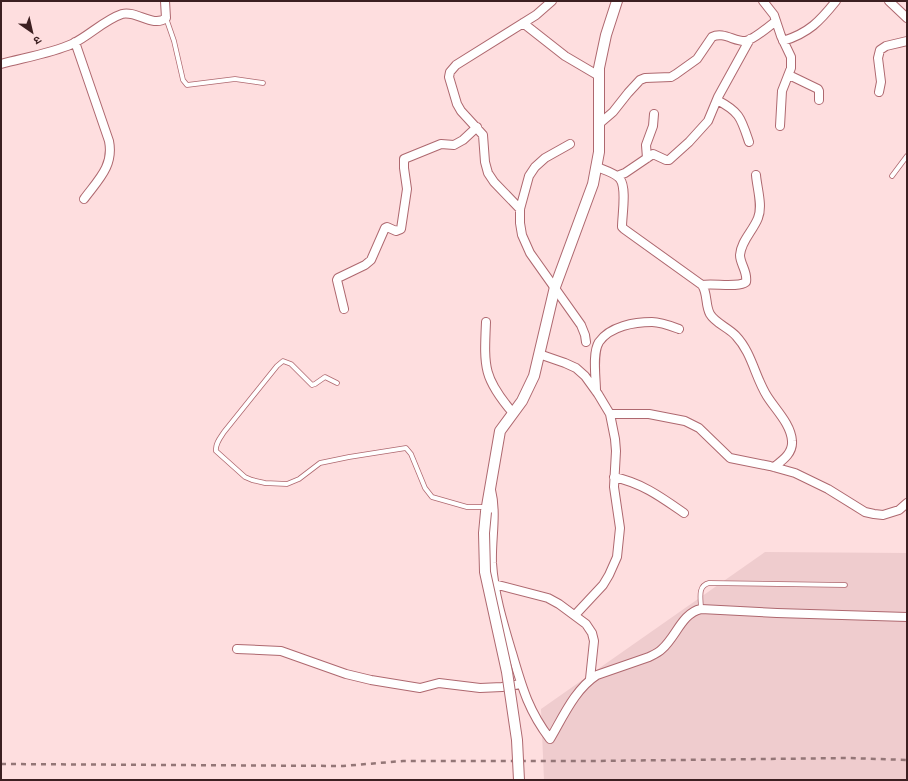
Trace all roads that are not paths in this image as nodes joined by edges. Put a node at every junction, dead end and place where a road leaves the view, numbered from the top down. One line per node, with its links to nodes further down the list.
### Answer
1 (165, 1): 7 (street)
2 (552, 1): 10 (street)
3 (617, 1): 17 (street)
4 (764, 1): 9 (street)
5 (836, 1): 12 (street)
6 (889, 1): 8 (street)
7 (166, 18): 14 (street); 18 (lane)
8 (907, 18)
9 (776, 21): 11 (street); 12 (street)
10 (523, 23): 17 (street); 25 (street)
11 (750, 39): 20 (street); 23 (street)
12 (783, 41): 16 (street)
13 (907, 41): 19 (street)
14 (75, 42): 15 (street); 34 (street)
15 (1, 64)
16 (789, 75): 21 (street); 24 (street)
17 (599, 76): 23 (street)
18 (263, 83)
19 (879, 92)
20 (717, 100): 26 (street); 29 (street)
21 (819, 100)
22 (654, 114): 29 (street)
23 (599, 124): 30 (street)
24 (780, 126)
25 (476, 127): 35 (street); 38 (street)
26 (749, 142)
27 (570, 144): 35 (street)
28 (907, 156): 33 (lane)
29 (647, 158): 32 (street)
30 (597, 167): 32 (street); 37 (street)
31 (756, 175): 36 (street)
32 (617, 176): 36 (street)
33 (892, 176)
34 (84, 199)
35 (520, 209): 37 (street)
36 (702, 285): 47 (street)
37 (555, 287): 41 (street); 42 (street)
38 (344, 309)
39 (486, 322): 45 (street)
40 (679, 329): 44 (street)
41 (586, 342)
42 (539, 354): 44 (street); 45 (street)
43 (337, 383): 51 (lane)
44 (596, 391): 46 (street)
45 (513, 414): 49 (street)
46 (610, 414): 47 (street); 48 (street)
47 (774, 467): 50 (street)
48 (614, 477): 52 (street); 56 (street)
49 (490, 487): 51 (street); 53 (street)
50 (907, 503)
51 (487, 510): 61 (street, bridge)
52 (684, 513)
53 (494, 584): 56 (street); 60 (street)
54 (845, 585): 55 (lane)
55 (701, 609): 57 (street); 59 (street)
56 (574, 615): 59 (street)
57 (907, 617)
58 (237, 648): 60 (street)
59 (590, 679): 60 (street)
60 (521, 684)
61 (519, 780)

